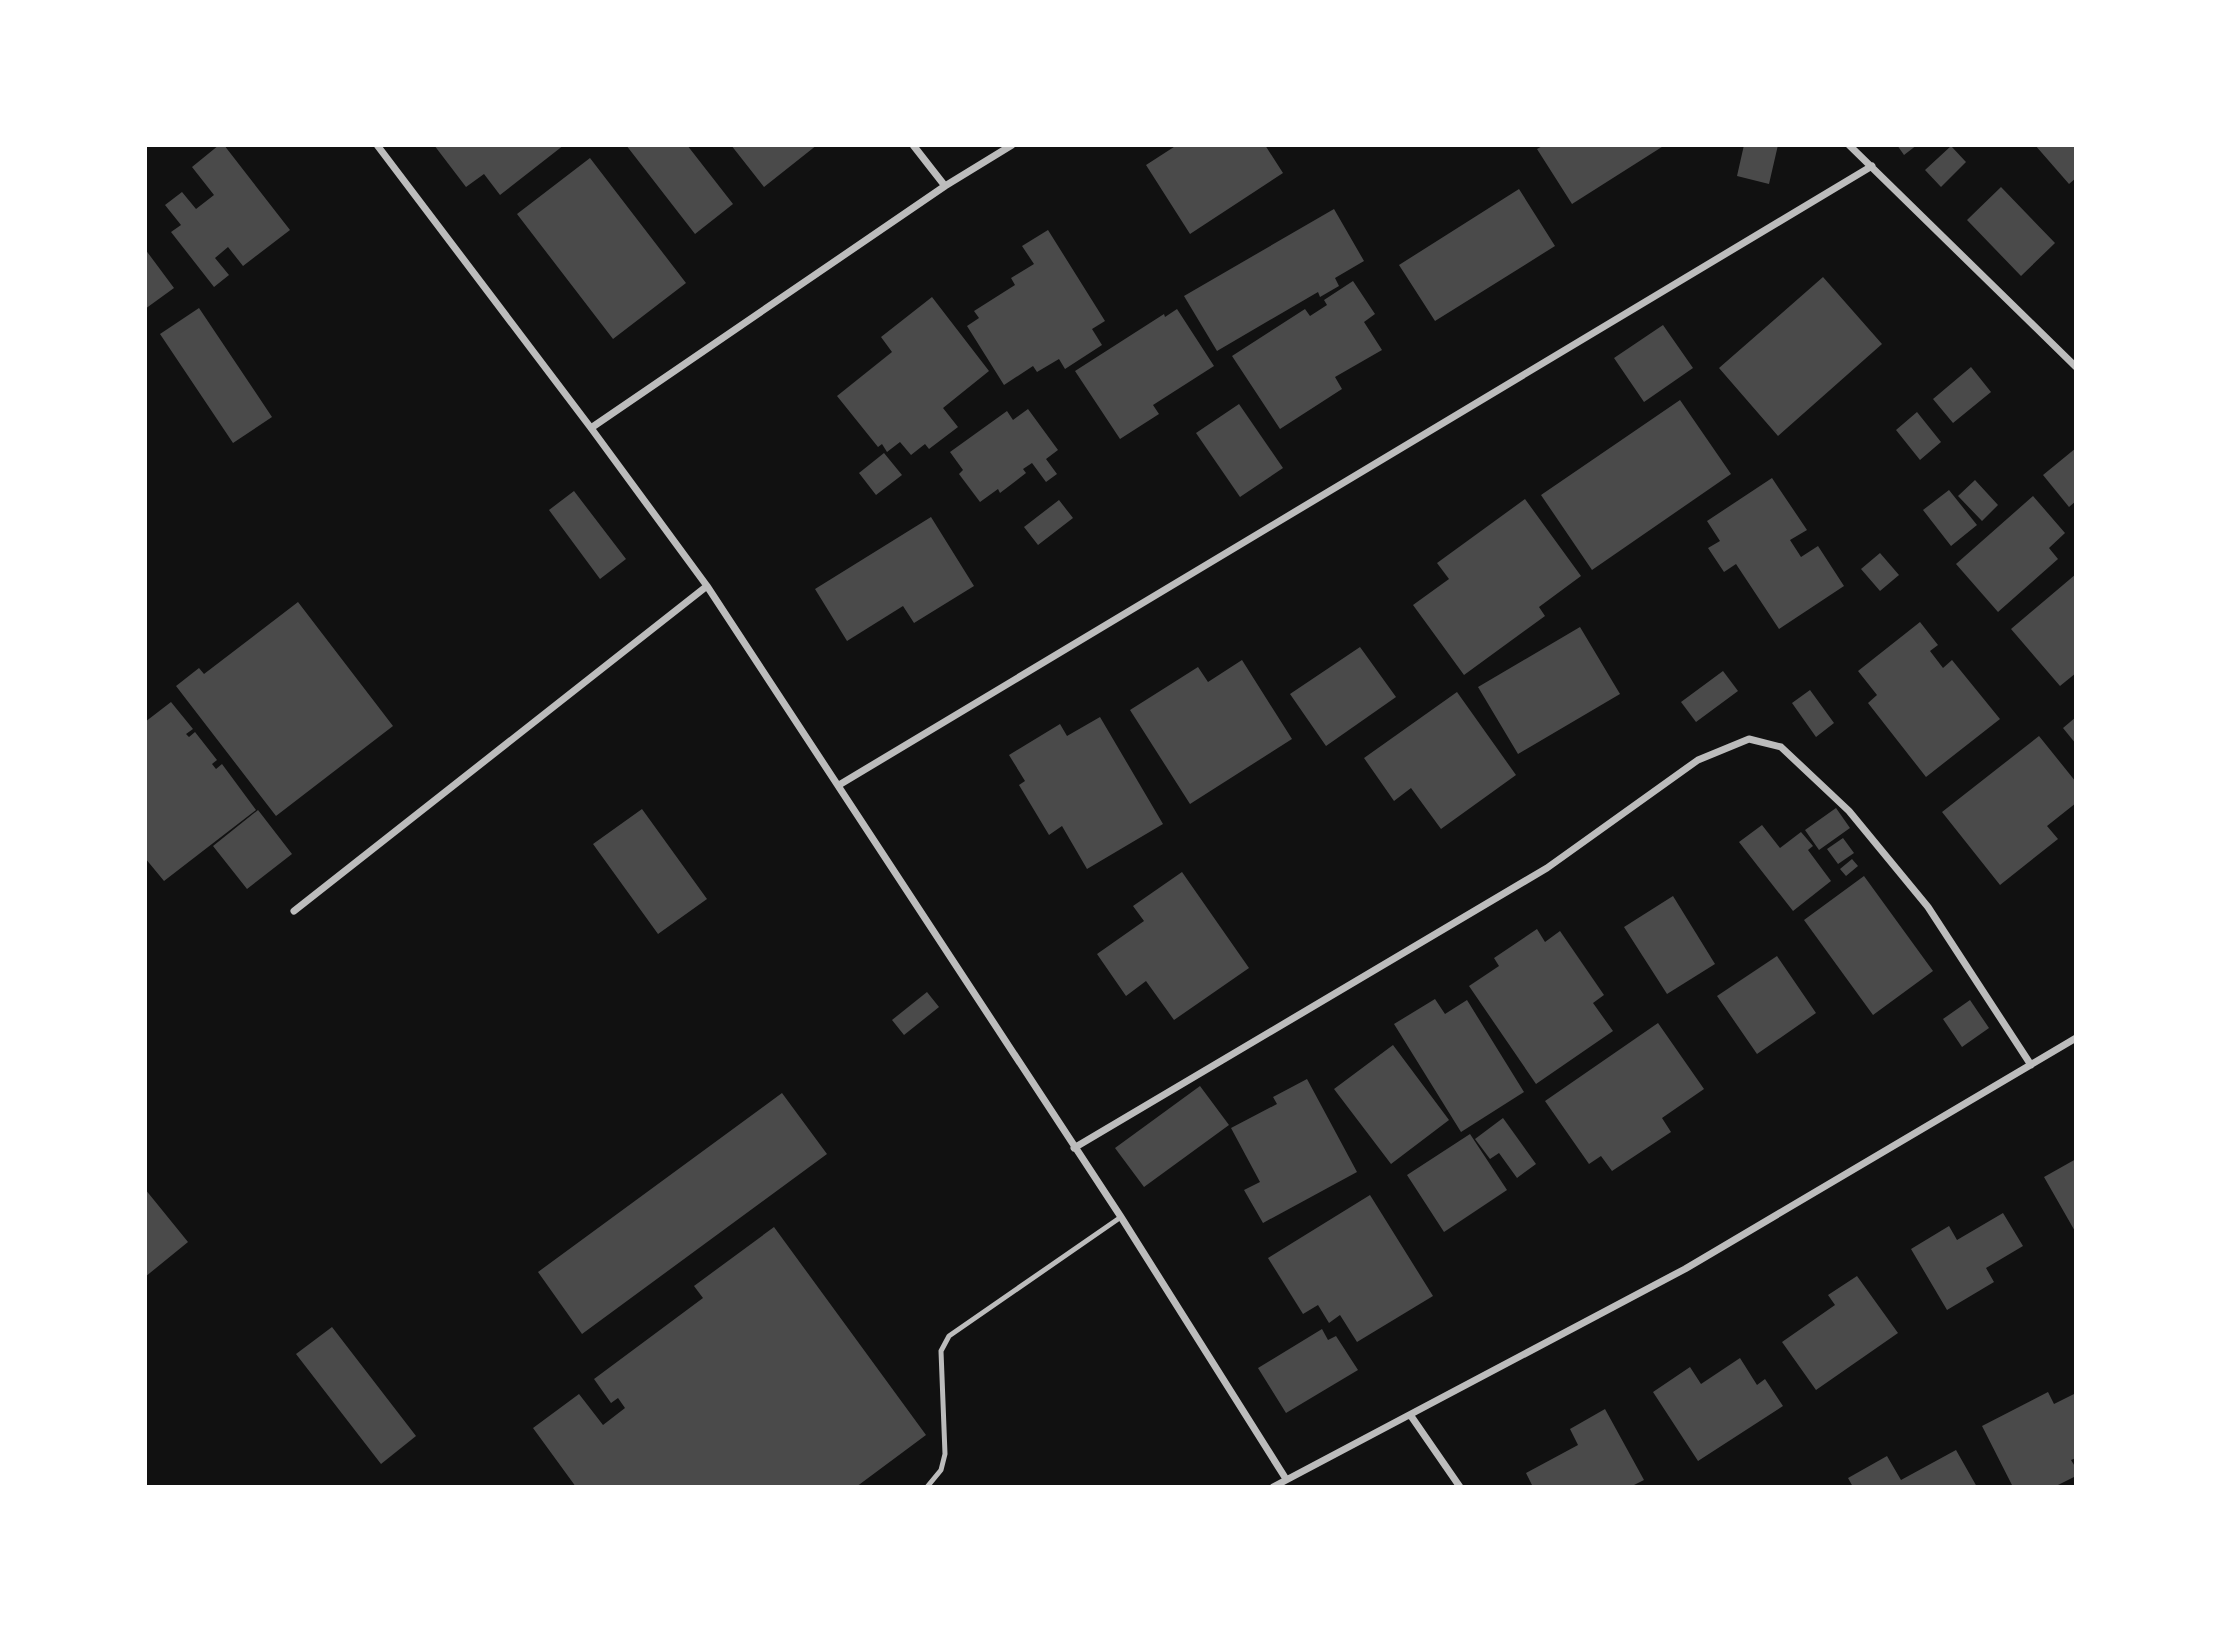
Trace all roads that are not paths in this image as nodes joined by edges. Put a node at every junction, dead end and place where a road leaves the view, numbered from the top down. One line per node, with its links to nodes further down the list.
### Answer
1 (377, 145): 8 (street)
2 (913, 145): 6 (street)
3 (1012, 145): 6 (street)
4 (1849, 145): 5 (street)
5 (1872, 166): 7 (street); 10 (street)
6 (945, 186): 8 (street)
7 (2076, 367)
8 (591, 428): 9 (street)
9 (707, 586): 10 (street); 11 (street)
10 (839, 785): 14 (street)
11 (294, 911)
12 (2076, 1038): 13 (street)
13 (2031, 1065): 14 (street); 16 (street)
14 (1074, 1148): 15 (street)
15 (1121, 1217): 17 (street); 18 (lane)
16 (1411, 1416): 17 (street); 20 (street)
17 (1286, 1479): 19 (street)
18 (927, 1487)
19 (1273, 1487)
20 (1460, 1487)

